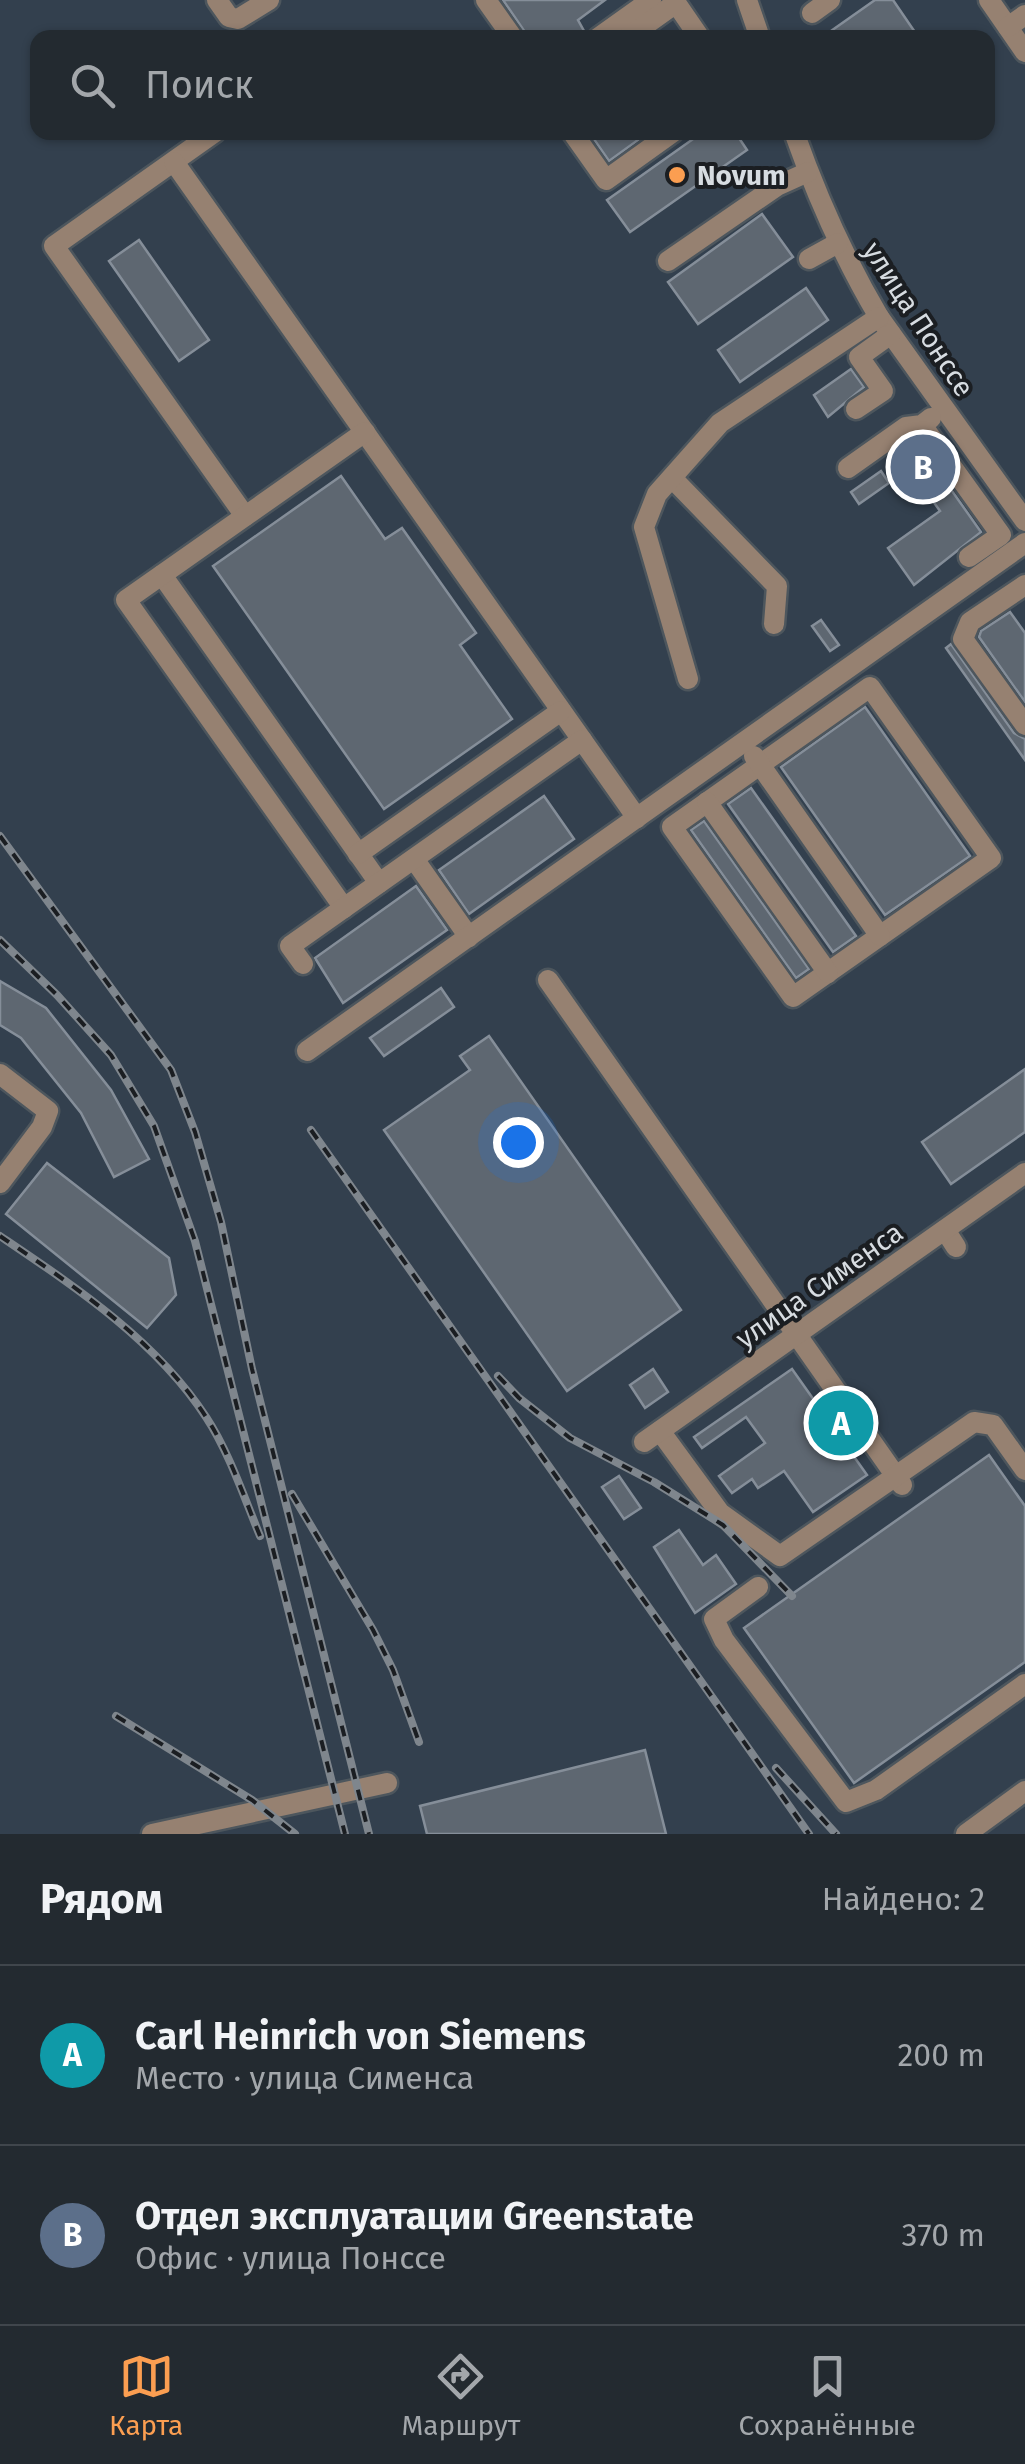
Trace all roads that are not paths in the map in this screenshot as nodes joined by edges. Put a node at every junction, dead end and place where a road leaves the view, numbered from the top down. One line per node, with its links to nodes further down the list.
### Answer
1 (216, 0): 2 (street)
2 (269, 0)
3 (486, 0): 10 (street)
4 (651, 0): 11 (street)
5 (747, 0): 14 (street)
6 (830, 0): 8 (street)
7 (989, 0): 9 (street)
8 (812, 13)
9 (1017, 22): 15 (street)
10 (507, 30)
11 (609, 30)
12 (638, 30): 13 (street)
13 (695, 30)
14 (757, 30)
15 (1025, 52)
16 (205, 140): 20 (street)
17 (578, 140): 18 (street)
18 (662, 140)
19 (797, 140): 21 (street, улица Понссе)
20 (174, 162): 29 (street); 34 (street)
21 (808, 172): 22 (street, улица Понссе); 24 (street)
22 (838, 244): 23 (street); 25 (street, улица Понссе)
23 (809, 259)
24 (668, 261)
25 (885, 325): 26 (street, улица Понссе); 27 (street); 33 (street)
26 (945, 408): 28 (street); 30 (street, улица Понссе)
27 (856, 409)
28 (922, 425): 31 (street); 32 (street)
29 (364, 432): 34 (street); 42 (street)
30 (974, 450): 31 (street); 35 (street, улица Понссе)
31 (952, 466): 37 (street)
32 (848, 468)
33 (673, 479): 40 (street); 41 (street)
34 (245, 516): 38 (street)
35 (1025, 521)
36 (1025, 543): 45 (street)
37 (969, 557)
38 (162, 575): 49 (street); 52 (street)
39 (1023, 590): 43 (street)
40 (774, 624)
41 (688, 679)
42 (561, 711): 44 (street); 49 (street)
43 (1025, 725)
44 (582, 740): 48 (street); 50 (street)
45 (744, 742): 46 (street); 48 (street)
46 (760, 765): 47 (street); 54 (street); 54 (street)
47 (707, 802): 56 (street); 56 (street)
48 (637, 818): 53 (street)
49 (358, 854): 51 (street)
50 (414, 859): 51 (street); 53 (street)
51 (379, 884): 52 (street)
52 (344, 908): 55 (street)
53 (469, 936): 58 (street)
54 (880, 936): 56 (street)
55 (302, 964)
56 (828, 973)
57 (548, 980): 62 (street)
58 (308, 1051)
59 (0, 1074): 61 (street)
60 (1025, 1174): 62 (street, улица Сименса)
61 (0, 1183)
62 (797, 1334): 64 (street); 64 (street, улица Сименса)
63 (1025, 1470): 64 (street)
64 (899, 1480)
65 (758, 1587): 66 (street)
66 (1025, 1684)
67 (386, 1782): 69 (street)
68 (1025, 1792): 70 (street)
69 (152, 1834)
70 (966, 1834)

